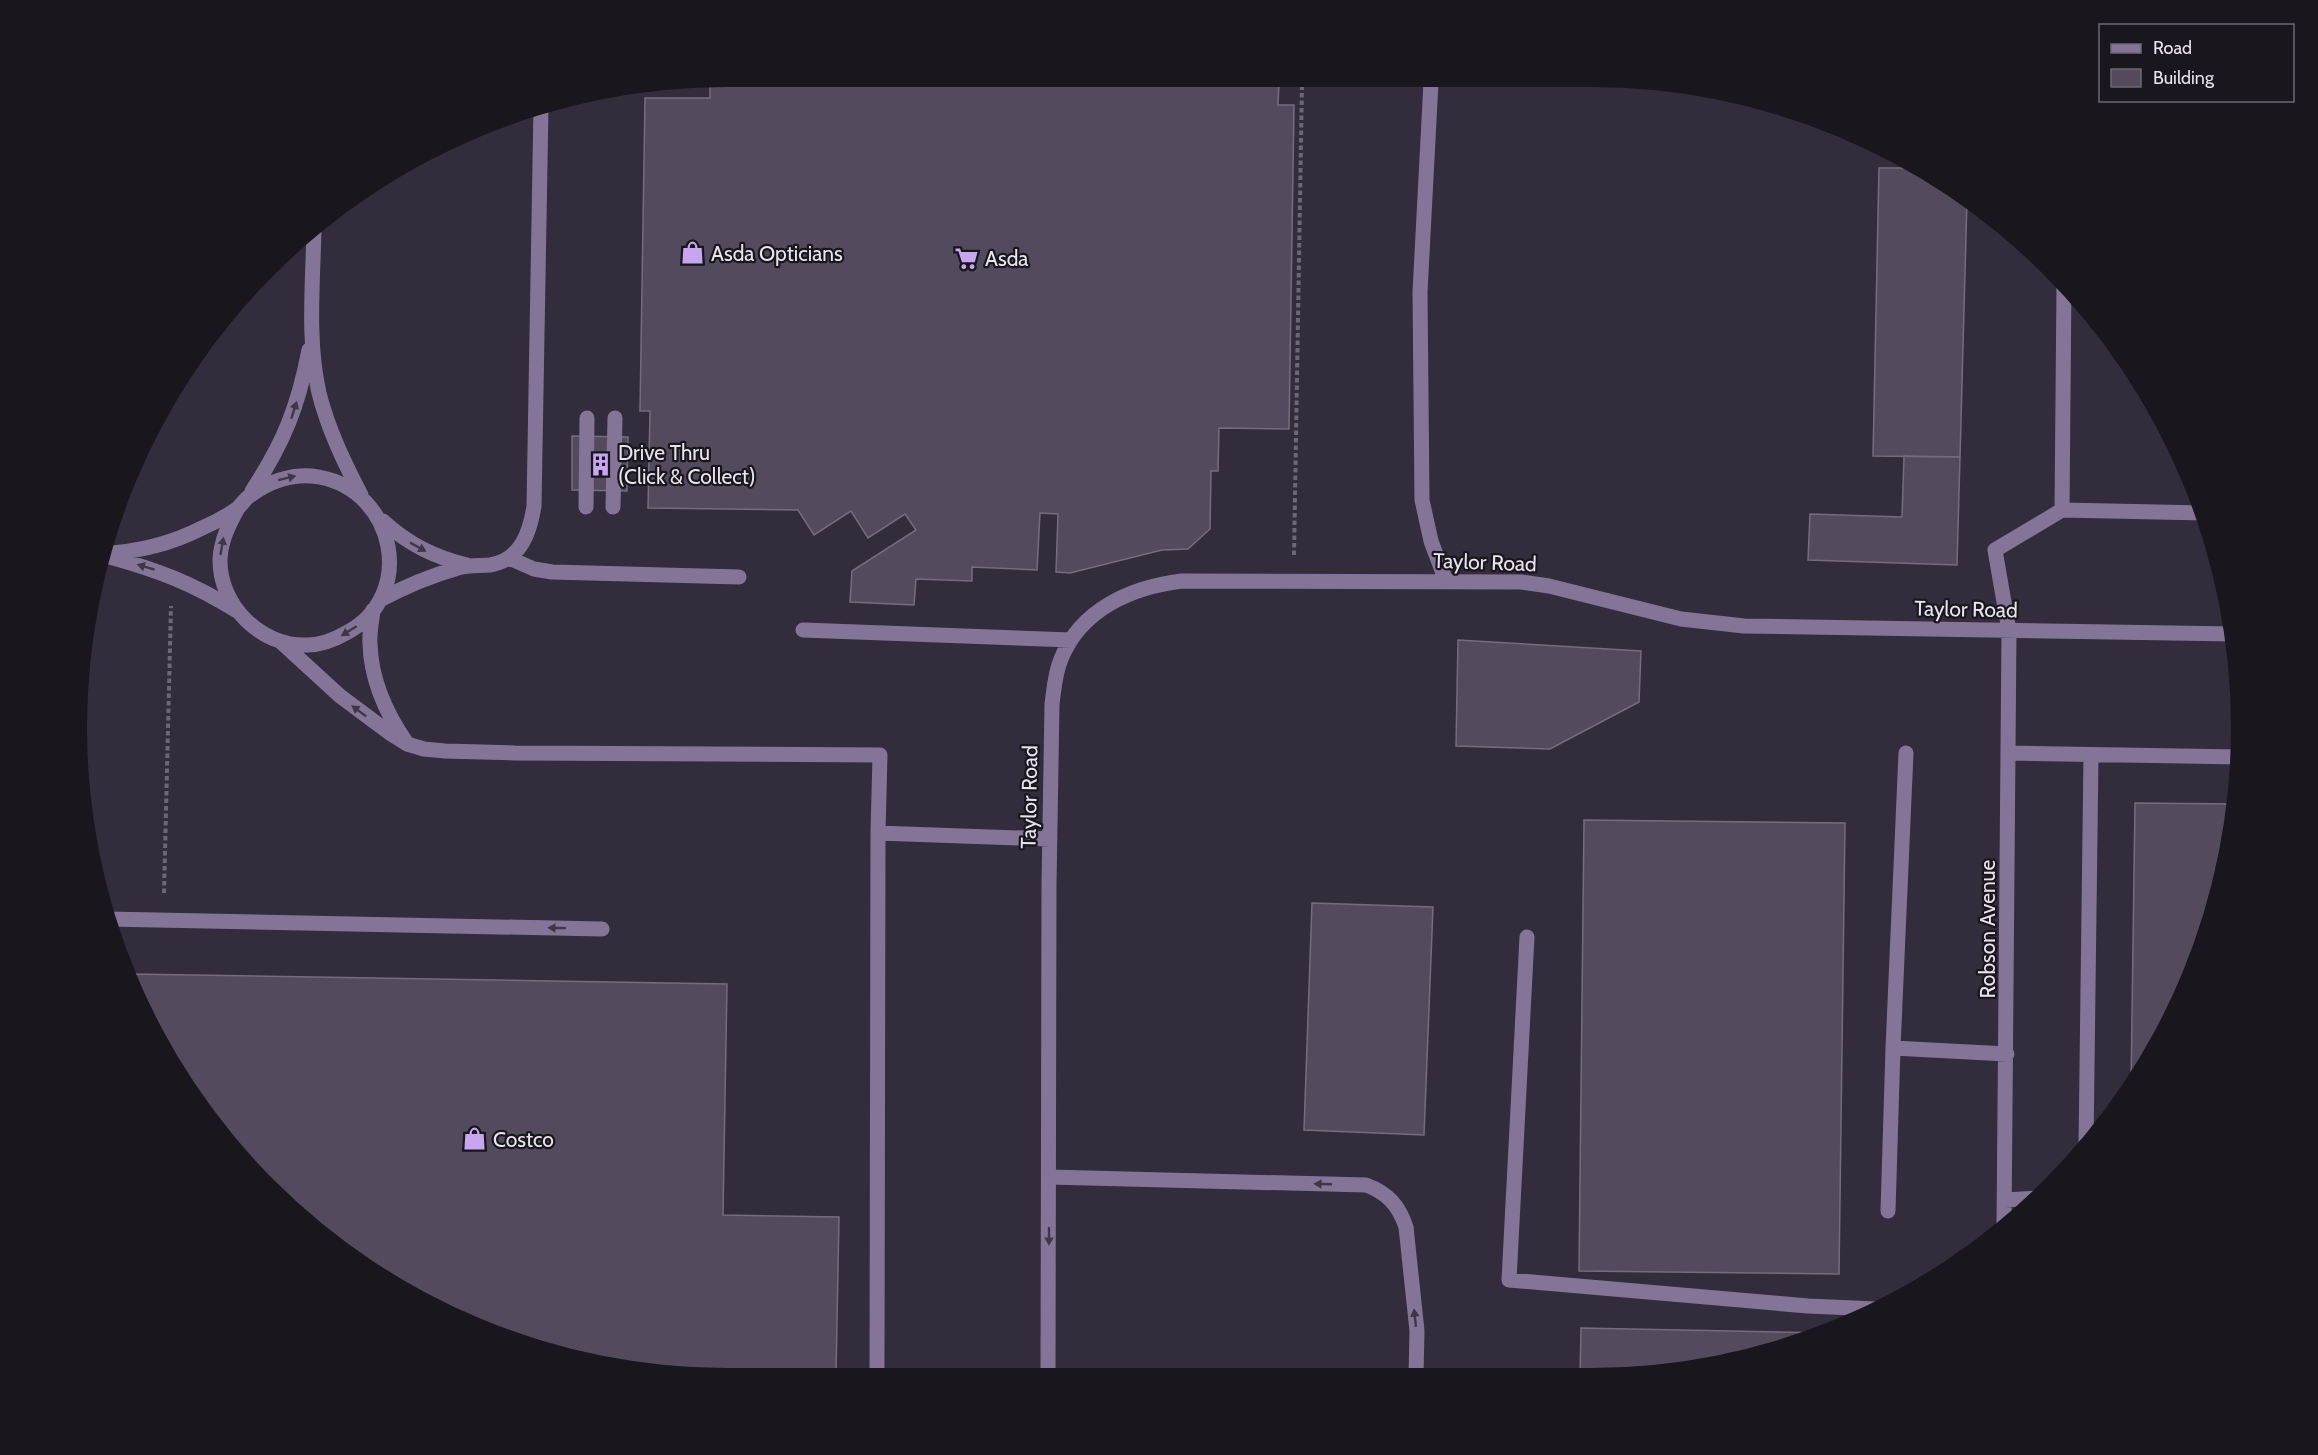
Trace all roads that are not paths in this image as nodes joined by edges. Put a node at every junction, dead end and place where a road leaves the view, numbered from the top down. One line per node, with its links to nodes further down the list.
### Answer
1 (1431, 87): 20 (street)
2 (541, 115): 17 (street)
3 (314, 239): 5 (street)
4 (2064, 297): 12 (street)
5 (312, 335): 8 (street); 9 (street, one-way to 5)
6 (587, 418): 10 (street)
7 (615, 418): 11 (street)
8 (363, 498): 9 (street, one-way to 8); 14 (street)
9 (243, 503): 15 (street); 22 (street, one-way to 9)
10 (586, 507)
11 (613, 507)
12 (2062, 510): 13 (street); 24 (street, Robson Avenue)
13 (2194, 513)
14 (377, 515): 18 (street, one-way to 18); 21 (street)
15 (112, 553)
16 (111, 557): 22 (street, one-way to 16)
17 (509, 558): 18 (street); 19 (street)
18 (468, 566): 21 (street)
19 (739, 577)
20 (1446, 581): 24 (street, Taylor Road); 26 (street, Taylor Road)
21 (377, 605): 27 (street, one-way to 27); 28 (street)
22 (237, 611): 27 (street)
23 (803, 630): 26 (street)
24 (2009, 631): 25 (street, Taylor Road); 30 (street, Robson Avenue)
25 (2224, 634)
26 (1071, 640): 34 (street, Taylor Road)
27 (281, 642): 28 (street, one-way to 27)
28 (408, 744): 33 (street)
29 (1906, 753): 38 (street)
30 (2009, 753): 31 (street); 39 (street, Robson Avenue)
31 (2091, 755): 32 (street); 40 (street)
32 (2230, 757)
33 (878, 833): 34 (street); 47 (street)
34 (1050, 839): 41 (street, Taylor Road)
35 (117, 919): 36 (street, one-way to 35)
36 (602, 929)
37 (1527, 937): 46 (street)
38 (1893, 1048): 39 (street); 44 (street)
39 (2007, 1054): 43 (street, Robson Avenue)
40 (2086, 1133)
41 (1049, 1177): 48 (street, Taylor Road, one-way to 48); 49 (street, one-way to 41)
42 (2024, 1199): 43 (street)
43 (2004, 1200): 45 (street, Robson Avenue)
44 (1888, 1211)
45 (2004, 1216)
46 (1860, 1308)
47 (877, 1368)
48 (1048, 1368)
49 (1416, 1368)

